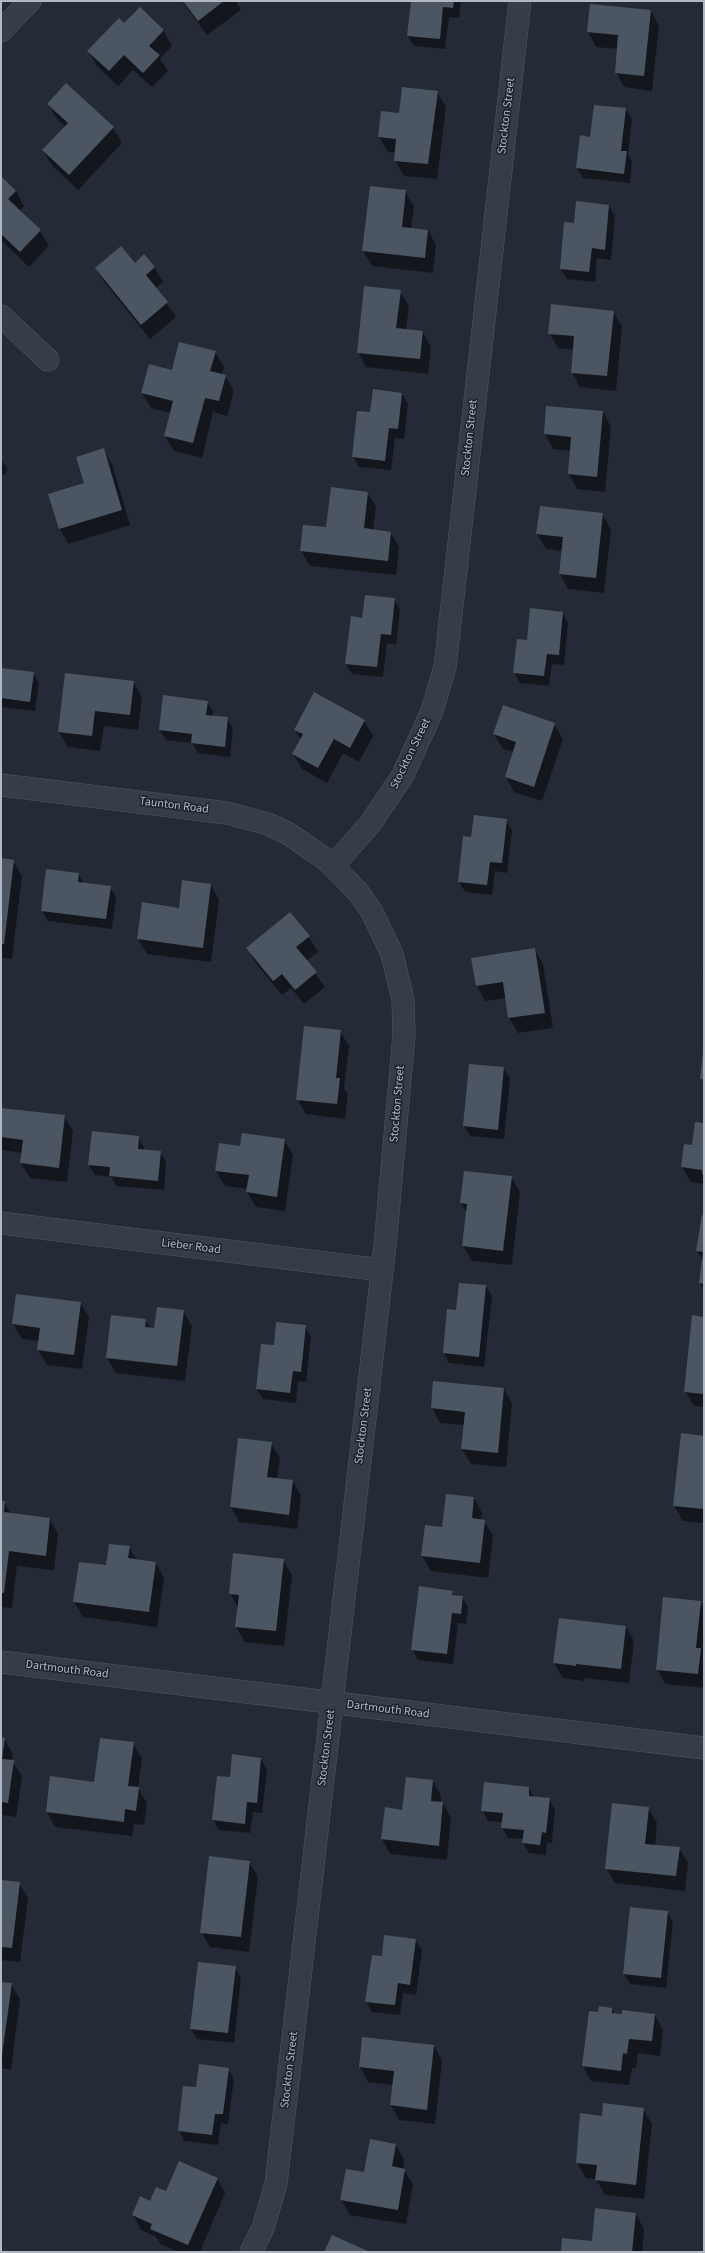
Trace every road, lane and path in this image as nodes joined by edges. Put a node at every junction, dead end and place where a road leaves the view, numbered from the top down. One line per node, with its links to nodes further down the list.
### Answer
1 (30, 1): 3 (street)
2 (520, 1): 7 (street, Stockton Street)
3 (1, 31)
4 (1, 316): 5 (street)
5 (48, 360)
6 (1, 785): 7 (street, Taunton Road)
7 (333, 866): 9 (street, Stockton Street)
8 (1, 1223): 9 (street, Lieber Road)
9 (382, 1270): 11 (street, Stockton Street)
10 (1, 1662): 11 (street, Dartmouth Road)
11 (332, 1703): 12 (street, Dartmouth Road); 13 (street, Stockton Street)
12 (704, 1748)
13 (251, 2252)

